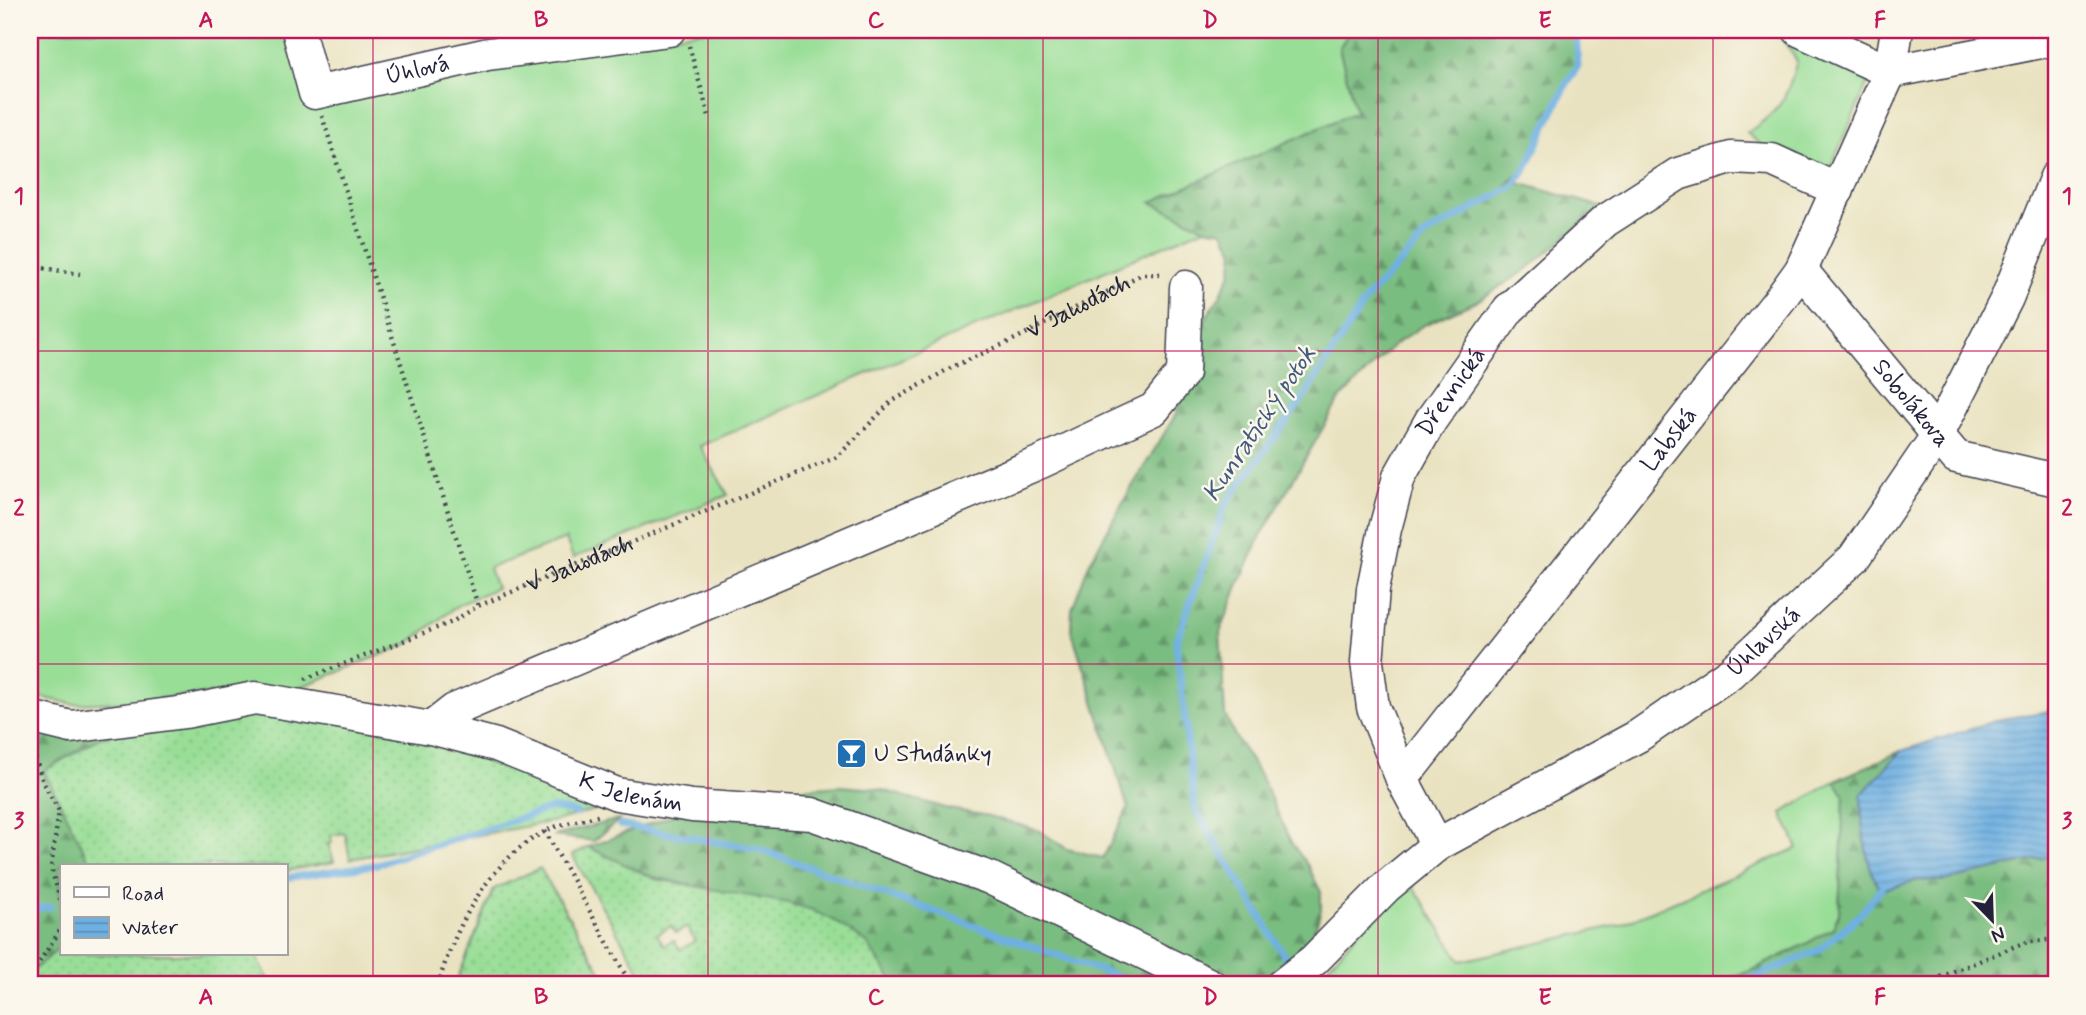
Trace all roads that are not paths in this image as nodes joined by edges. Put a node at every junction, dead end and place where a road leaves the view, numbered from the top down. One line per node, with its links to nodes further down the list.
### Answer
1 (298, 30): 4 (street, Úhlová)
2 (1799, 30): 6 (street)
3 (1897, 30): 6 (street, Labská)
4 (679, 36)
5 (2056, 39): 6 (street)
6 (1890, 72): 8 (street, Labská)
7 (2056, 177): 11 (street, Úhlavská)
8 (1838, 190): 9 (street, Labská); 15 (street, Dřevnická)
9 (1801, 270): 11 (street, Sobolákova); 15 (street, Labská)
10 (1186, 287): 14 (street)
11 (1937, 436): 12 (street, Sobolákova); 16 (street, Úhlavská)
12 (2056, 480)
13 (30, 717): 14 (street, K Jelenám)
14 (431, 728): 18 (street, K Jelenám)
15 (1402, 779): 16 (street, Dřevnická)
16 (1437, 845): 17 (street, Úhlavská)
17 (1283, 984)
18 (1210, 985)

